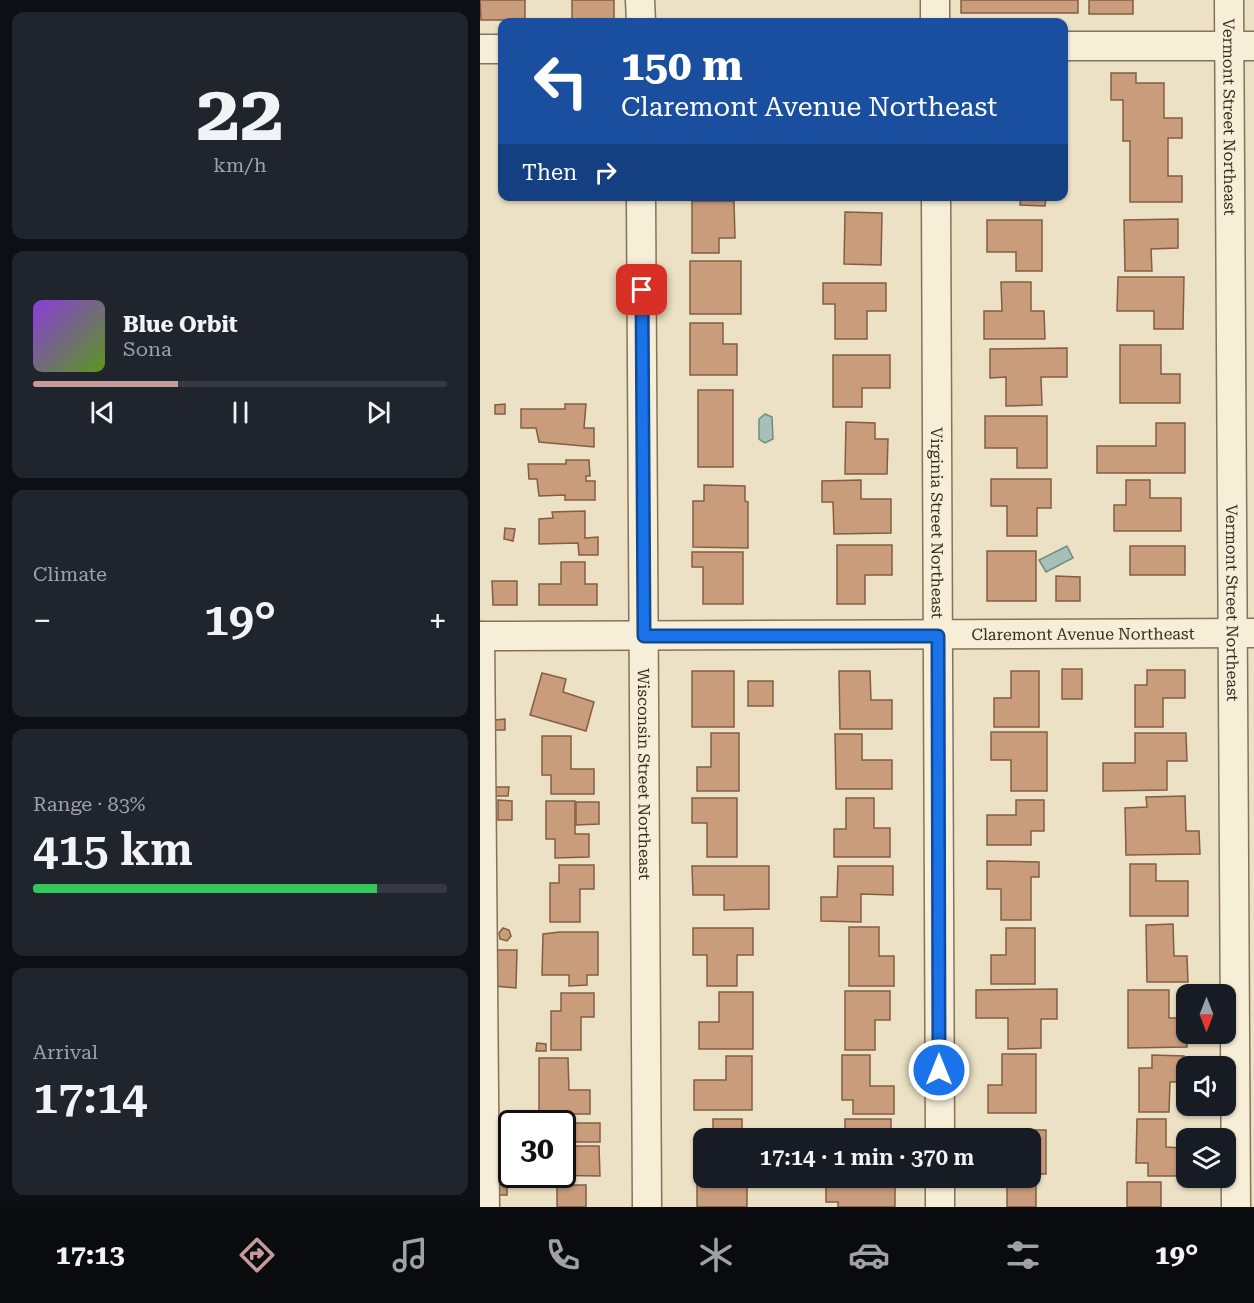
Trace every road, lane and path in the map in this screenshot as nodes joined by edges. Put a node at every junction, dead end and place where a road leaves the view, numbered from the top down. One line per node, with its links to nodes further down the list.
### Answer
1 (640, 0): 4 (street)
2 (935, 0): 5 (street)
3 (1229, 0): 7 (street, Vermont Street Northeast)
4 (640, 18)
5 (935, 18)
6 (1068, 46): 7 (street)
7 (1242, 46): 12 (street, Vermont Street Northeast)
8 (480, 48): 9 (street)
9 (498, 49)
10 (641, 201): 14 (street, Wisconsin Street Northeast)
11 (936, 201): 15 (street, Virginia Street Northeast)
12 (1243, 633): 15 (street, Claremont Avenue Northeast); 21 (street, Vermont Street Northeast)
13 (480, 636): 14 (street, Claremont Avenue Northeast); 18 (street)
14 (644, 636): 15 (street, Claremont Avenue Northeast); 19 (street, Wisconsin Street Northeast)
15 (938, 636): 16 (street, Virginia Street Northeast)
16 (940, 1128)
17 (940, 1188): 20 (street)
18 (485, 1207)
19 (647, 1207)
20 (940, 1207)
21 (1236, 1207)

